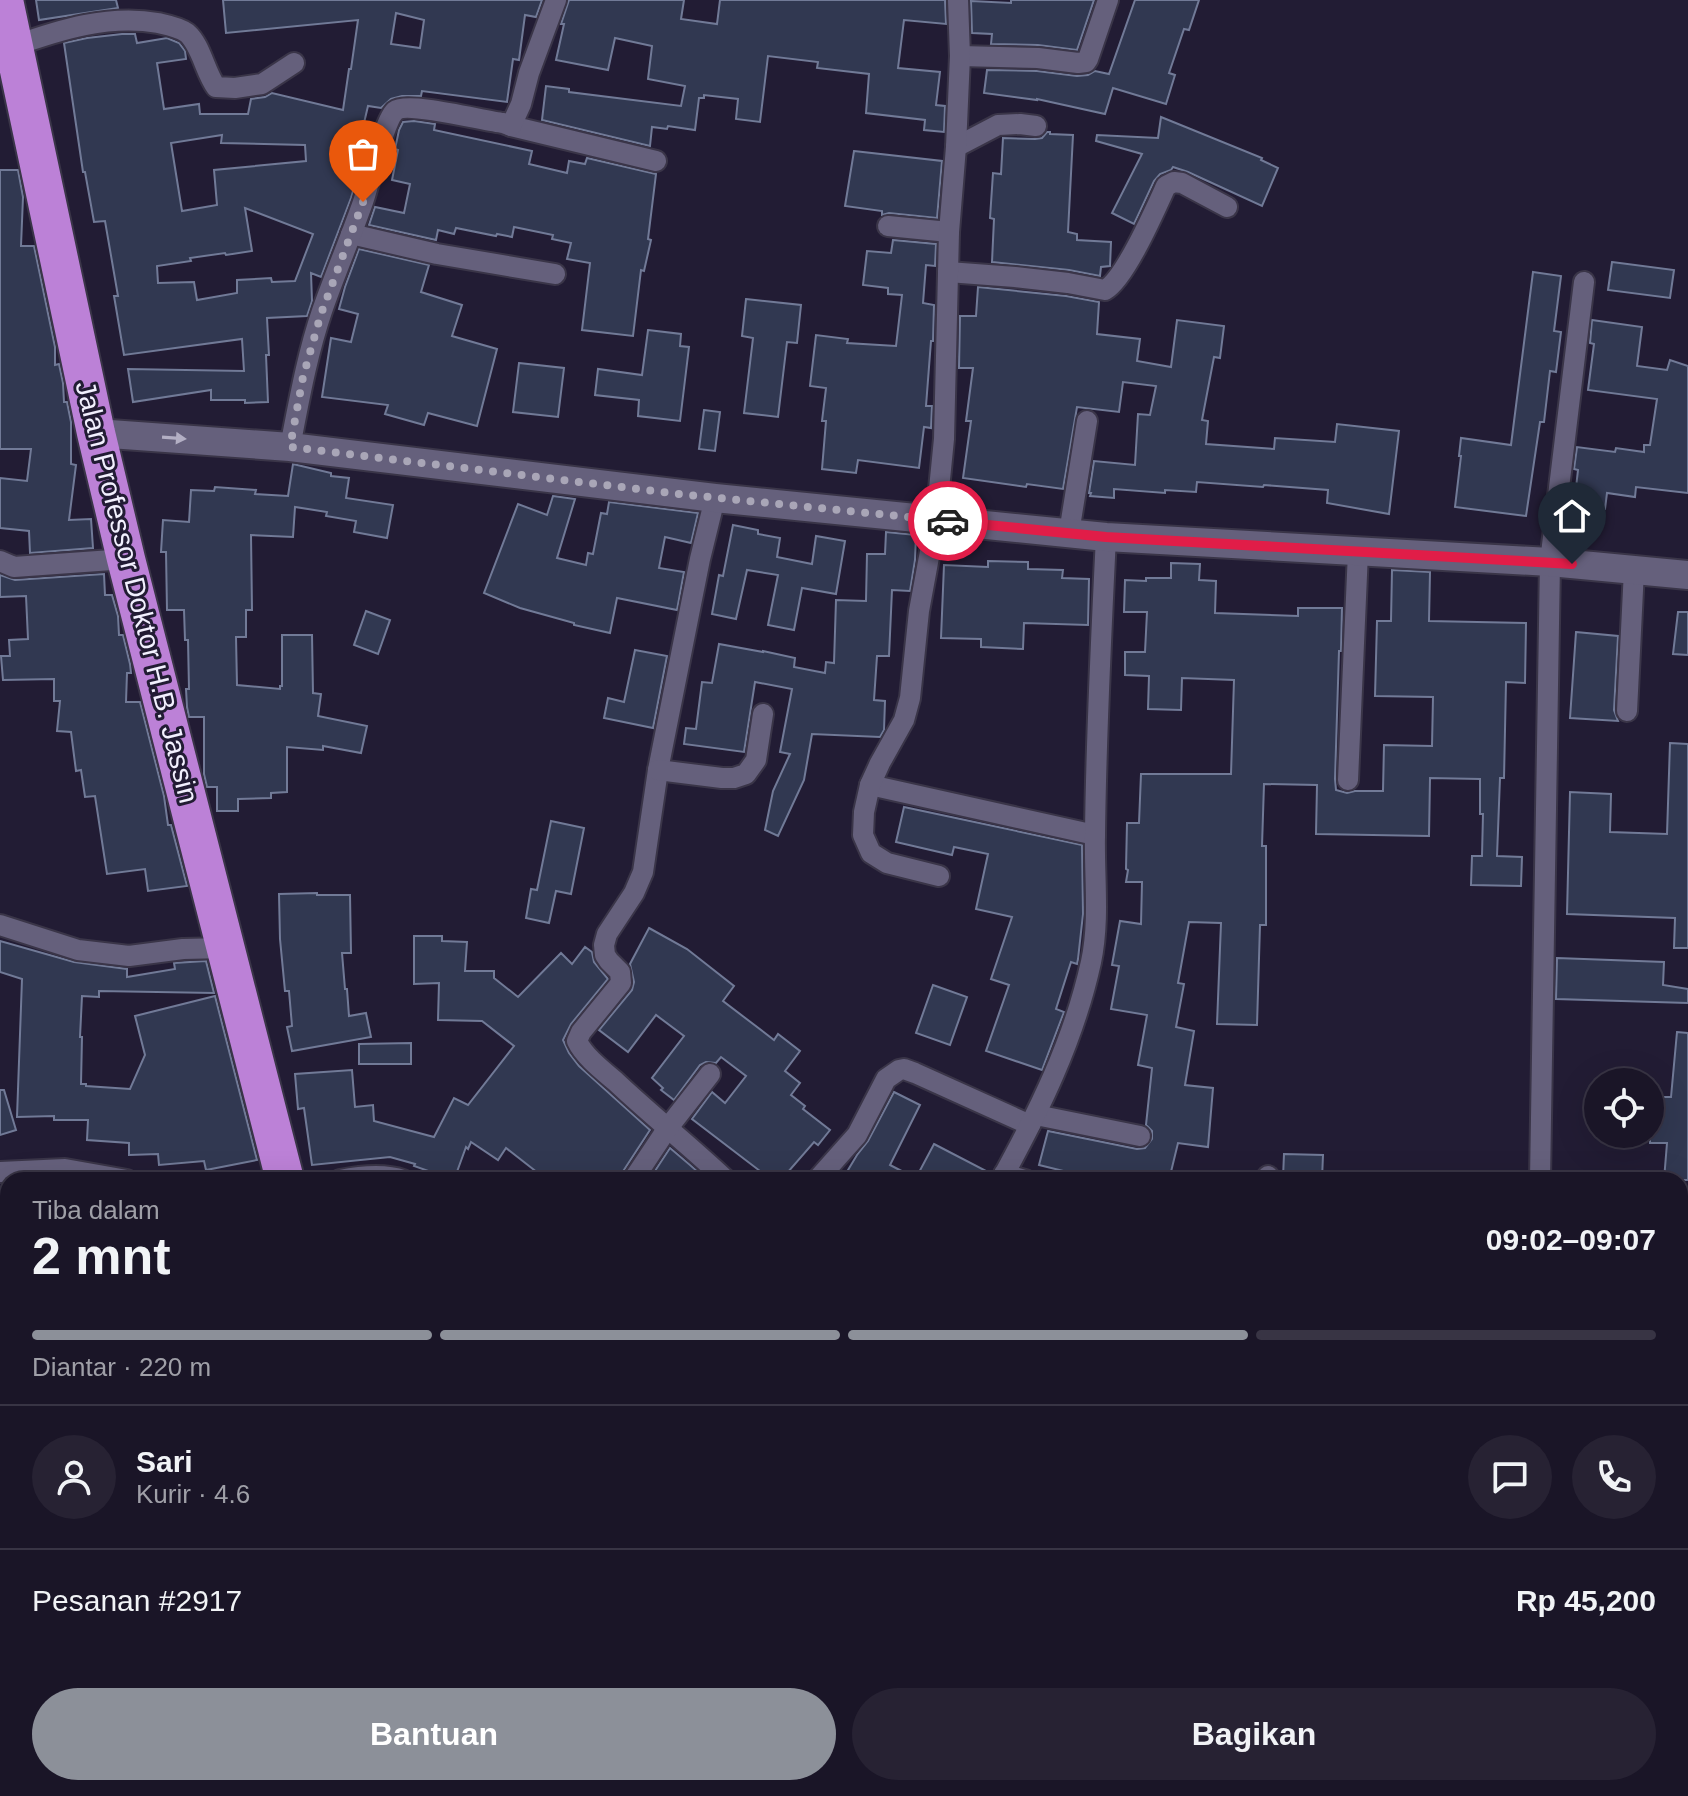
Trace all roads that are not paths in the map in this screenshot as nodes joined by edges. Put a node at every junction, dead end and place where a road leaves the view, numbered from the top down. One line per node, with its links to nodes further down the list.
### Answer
1 (4, 0): 5 (highway, Jalan Professor Doktor H.B. Jassin)
2 (556, 0): 8 (street)
3 (958, 0): 6 (street)
4 (1108, 0): 6 (street)
5 (14, 46): 7 (street); 20 (highway, Jalan Professor Doktor H.B. Jassin)
6 (960, 56): 10 (street)
7 (294, 63)
8 (511, 126): 11 (street); 15 (street)
9 (1036, 126): 10 (street)
10 (956, 147): 14 (street)
11 (656, 161)
12 (1227, 207): 16 (street)
13 (888, 226): 14 (street)
14 (949, 232): 16 (street)
15 (351, 234): 17 (street); 21 (street)
16 (948, 272): 23 (street)
17 (555, 274)
18 (1584, 282): 29 (street)
19 (1087, 421): 24 (street)
20 (96, 433): 21 (street, one-way to 21); 27 (highway, Jalan Professor Doktor H.B. Jassin)
21 (290, 447): 22 (street)
22 (715, 498): 23 (street); 34 (street)
23 (936, 519): 24 (street); 36 (street)
24 (1069, 533): 25 (street)
25 (1106, 537): 26 (street); 37 (street)
26 (1358, 552): 29 (street); 35 (street)
27 (126, 559): 28 (street); 40 (highway, Jalan Professor Doktor H.B. Jassin)
28 (0, 561)
29 (1550, 562): 30 (street); 52 (street)
30 (1634, 570): 31 (street); 32 (street)
31 (1688, 575)
32 (1627, 711)
33 (763, 714): 34 (street)
34 (658, 770): 43 (street)
35 (1348, 780)
36 (870, 785): 37 (street); 38 (street)
37 (1095, 835): 42 (street)
38 (939, 876)
39 (0, 925): 40 (street)
40 (225, 948): 47 (highway, Jalan Professor Doktor H.B. Jassin)
41 (710, 1074): 43 (street)
42 (1033, 1120): 44 (street); 50 (street); 51 (street)
43 (667, 1129): 48 (street); 49 (street)
44 (1140, 1136)
45 (0, 1172): 46 (street)
46 (82, 1172)
47 (283, 1172)
48 (638, 1172)
49 (717, 1172)
50 (824, 1172)
51 (1005, 1172)
52 (1540, 1172)

